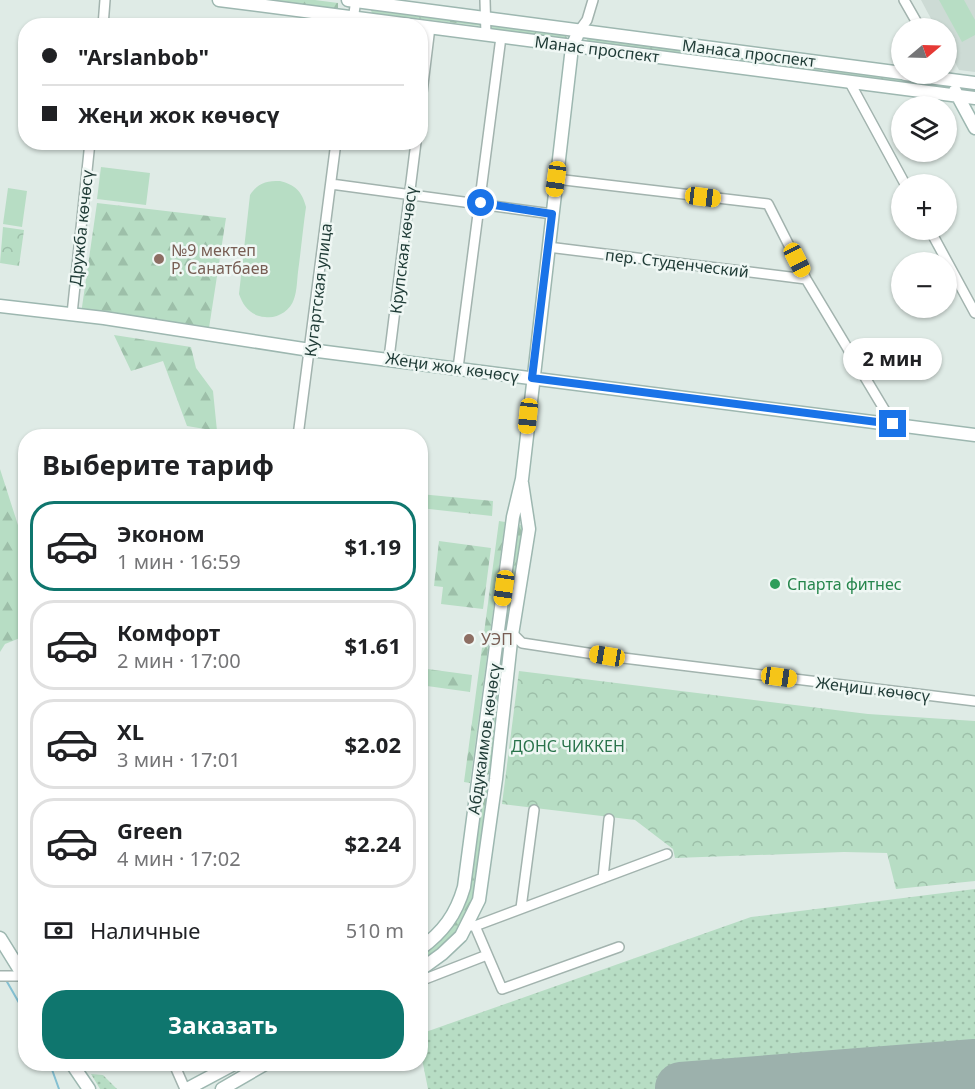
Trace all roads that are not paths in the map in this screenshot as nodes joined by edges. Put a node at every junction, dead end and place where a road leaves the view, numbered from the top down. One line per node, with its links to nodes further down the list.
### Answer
1 (105, 0): 7 (street)
2 (219, 0): 8 (main road, Манас проспект)
3 (353, 0): 9 (street); 10 (main road, Манаса проспект)
4 (485, 0): 10 (street)
5 (593, 0): 13 (street)
6 (904, 0): 11 (street)
7 (104, 18)
8 (333, 18)
9 (352, 18)
10 (486, 18): 13 (main road, Манаса проспект); 14 (street)
11 (914, 18)
12 (430, 27): 14 (main road, Манас проспект); 16 (street)
13 (579, 30): 17 (main road, Абдукаимов көчөсү); 18 (main road, Манаса проспект)
14 (486, 35): 15 (main road, Манас проспект)
15 (501, 37): 17 (main road, Манас проспект); 37 (street)
16 (428, 43)
17 (572, 46): 20 (main road, Манас проспект); 34 (main road, Абдукаимов көчөсү)
18 (716, 49): 19 (main road, Манаса проспект); 20 (main road)
19 (826, 63): 21 (main road, Манаса проспект); 22 (main road)
20 (714, 64): 22 (main road, Манас проспект)
21 (891, 71)
22 (824, 78): 24 (main road, Манас проспект)
23 (957, 78): 25 (main road, Манаса проспект)
24 (849, 81): 27 (main road, Манас проспект); 33 (street)
25 (975, 83)
26 (951, 84): 27 (main road)
27 (957, 95): 28 (main road, Манас проспект); 29 (main road)
28 (975, 98)
29 (975, 128)
30 (89, 150): 44 (street, Дружба көчөсү)
31 (335, 150): 35 (street, Кугартская улица)
32 (415, 150): 36 (street, Крупская көчөсү)
33 (900, 174)
34 (556, 179): 38 (main road, Абдукаимов көчөсү); 41 (street)
35 (331, 184): 36 (street); 45 (street, Кугартская улица)
36 (410, 193): 37 (street); 46 (street, Крупская көчөсү)
37 (481, 203): 38 (street); 47 (street)
38 (552, 214): 40 (main road, Абдукаимов көчөсү)
39 (935, 240): 43 (street)
40 (548, 247): 41 (street, пер. Студенческий); 48 (main road, Абдукаимов көчөсү)
41 (806, 279): 49 (street)
42 (0, 306): 44 (main road, Жеңи жок көчөсү)
43 (975, 313)
44 (72, 314): 45 (main road, Жеңи жок көчөсү)
45 (310, 350): 46 (main road, Жеңи жок көчөсү); 50 (street, Кугартская улица)
46 (389, 358): 47 (main road, Жеңи жок көчөсү)
47 (458, 368): 48 (main road, Жеңи жок көчөсү)
48 (532, 378): 49 (main road, Жеңи жок көчөсү); 52 (main road, Абдукаимов көчөсү)
49 (893, 424): 51 (main road, Жеңи жок көчөсү)
50 (299, 429)
51 (975, 435)
52 (522, 478): 53 (main road, Абдукаимов көчөсү); 57 (main road, Абдукаимов көчөсү)
53 (512, 633): 54 (street); 55 (main road, Абдукаимов көчөсү)
54 (522, 643): 55 (street); 56 (street, Жеңиш көчөсү)
55 (509, 654): 58 (main road, Абдукаимов көчөсү)
56 (975, 701)
57 (480, 778): 58 (main road); 66 (main road, Абдукаимов көчөсү)
58 (496, 779): 64 (main road, Абдукаимов көчөсү)
59 (534, 810): 63 (street)
60 (609, 819): 62 (street)
61 (667, 854): 62 (street)
62 (603, 878): 63 (street)
63 (521, 908): 64 (street)
64 (471, 926): 68 (street); 69 (main road, Абдукаимов көчөсү)
65 (0, 938): 70 (main road)
66 (428, 942)
67 (619, 947): 68 (street)
68 (487, 955): 73 (street)
69 (428, 964)
70 (18, 974)
71 (0, 976): 72 (street)
72 (18, 978)
73 (428, 978)
74 (75, 1071): 79 (main road)
75 (77, 1071): 80 (main road)
76 (177, 1071): 81 (street)
77 (221, 1071): 81 (main road)
78 (249, 1071): 82 (main road)
79 (80, 1089)
80 (89, 1089)
81 (186, 1089)
82 (222, 1089)

